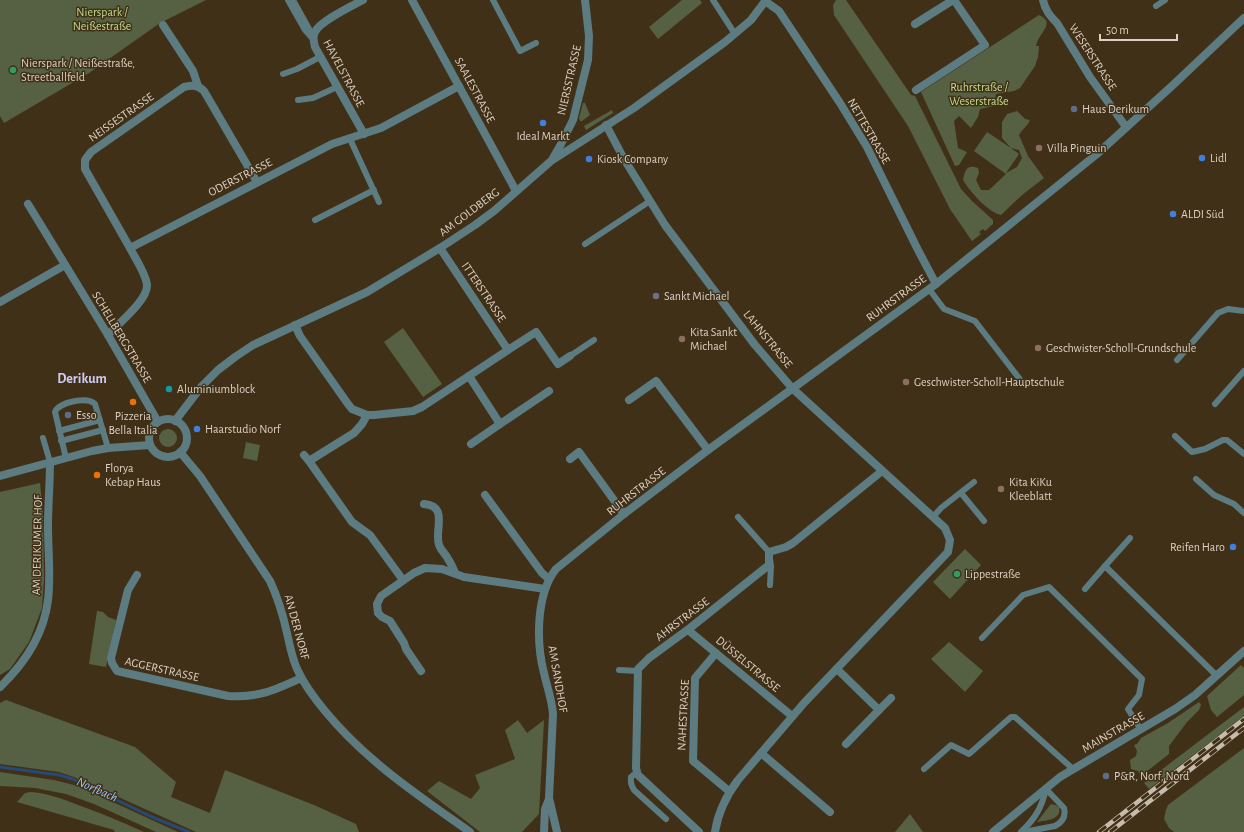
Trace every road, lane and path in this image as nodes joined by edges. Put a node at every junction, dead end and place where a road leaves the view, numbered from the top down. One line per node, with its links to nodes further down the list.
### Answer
1 (288, 0): 17 (lane)
2 (293, 0): 17 (lane)
3 (363, 0): 17 (street, HAVELSTRASSE)
4 (412, 0): 22 (street, SAALESTRASSE)
5 (493, 0): 18 (lane)
6 (585, 0): 30 (street, NIERSSTRASSE)
7 (713, 0): 16 (lane)
8 (1043, 0): 27 (street, WESERSTRASSE)
9 (1165, 0): 12 (lane)
10 (765, 1): 16 (street, AM GOLDBERG); 42 (street, NETTESTRASSE)
11 (956, 1): 15 (street); 24 (street)
12 (1156, 6)
13 (1244, 18): 27 (street, RUHRSTRASSE)
14 (163, 24): 21 (street)
15 (915, 24)
16 (735, 34): 26 (street, AM GOLDBERG)
17 (313, 38): 19 (street, HAVELSTRASSE)
18 (536, 43)
19 (320, 57): 20 (lane); 23 (street, HAVELSTRASSE)
20 (282, 74)
21 (198, 86): 31 (street); 39 (street, NEISSESTRASSE)
22 (459, 86): 28 (street, ODERSTRASSE); 33 (street, SAALESTRASSE)
23 (337, 87): 25 (lane); 28 (street, HAVELSTRASSE)
24 (916, 90)
25 (298, 100)
26 (606, 126): 30 (street, AM GOLDBERG); 34 (street, LAHNSTRASSE)
27 (1126, 127): 42 (street, RUHRSTRASSE)
28 (364, 134): 29 (street, ODERSTRASSE)
29 (350, 139): 31 (street, ODERSTRASSE); 32 (lane)
30 (551, 160): 33 (street, AM GOLDBERG)
31 (257, 182): 39 (street, ODERSTRASSE)
32 (374, 190): 35 (lane); 37 (lane)
33 (516, 191): 40 (street, AM GOLDBERG)
34 (650, 201): 38 (lane); 54 (street, LAHNSTRASSE)
35 (379, 202)
36 (28, 204): 41 (street, SCHELLBERGSTRASSE)
37 (315, 220)
38 (585, 244)
39 (130, 248): 46 (street)
40 (440, 248): 45 (street, AM GOLDBERG); 48 (street, ITTERSTRASSE)
41 (65, 264): 43 (street); 46 (street, SCHELLBERGSTRASSE)
42 (933, 286): 53 (lane); 54 (street, RUHRSTRASSE)
43 (0, 302)
44 (1244, 311): 50 (lane)
45 (295, 325): 58 (street); 60 (street, AM GOLDBERG)
46 (108, 336): 61 (street, SCHELLBERGSTRASSE)
47 (594, 340): 49 (lane)
48 (508, 350): 49 (street); 52 (street)
49 (570, 356)
50 (1177, 360)
51 (1244, 372): 57 (lane)
52 (469, 376): 58 (street); 62 (street)
53 (1022, 382)
54 (792, 388): 71 (street, RUHRSTRASSE); 77 (street, LAHNSTRASSE)
55 (549, 391): 62 (street)
56 (629, 400): 71 (street)
57 (1215, 404)
58 (367, 415): 95 (street)
59 (100, 420): 63 (lane); 64 (lane); 64 (lane)
60 (174, 421): 61 (street); 72 (street)
61 (158, 422): 69 (street)
62 (500, 424): 68 (street)
63 (103, 430): 67 (lane); 70 (lane)
64 (59, 431): 67 (lane)
65 (1175, 436): 73 (lane)
66 (43, 438): 76 (lane)
67 (61, 441): 74 (lane)
68 (471, 444)
69 (150, 445): 70 (street); 72 (street)
70 (108, 448): 74 (street)
71 (708, 450): 85 (street, RUHRSTRASSE)
72 (180, 452): 108 (street, AN DER NORF)
73 (1244, 454)
74 (66, 458): 76 (street)
75 (570, 459): 85 (street)
76 (50, 462): 78 (street); 109 (street, AM DERIKUMER HOF)
77 (882, 471): 87 (street, LAHNSTRASSE); 90 (street)
78 (0, 476)
79 (1196, 479): 84 (lane)
80 (974, 482): 81 (lane)
81 (960, 492): 87 (lane); 88 (lane)
82 (485, 495): 94 (street)
83 (424, 504): 92 (street)
84 (1244, 513)
85 (624, 514): 94 (street, RUHRSTRASSE)
86 (738, 517): 90 (lane)
87 (932, 517): 103 (street, LAHNSTRASSE)
88 (984, 522)
89 (1130, 538): 91 (lane)
90 (769, 552): 96 (lane); 99 (street, AHRSTRASSE)
91 (1105, 566): 98 (lane); 107 (lane)
92 (455, 573): 95 (street); 97 (street)
93 (138, 575): 108 (street, AGGERSTRASSE)
94 (549, 579): 97 (street, AM SANDHOF)
95 (403, 580): 105 (street)
96 (770, 585)
97 (545, 589): 121 (street, AM SANDHOF)
98 (1085, 589)
99 (688, 630): 102 (street, DÜSSELSTRASSE); 106 (street, AHRSTRASSE)
100 (982, 638): 113 (lane)
101 (1244, 650): 107 (street, MAINSTRASSE)
102 (716, 653): 112 (street, DÜSSELSTRASSE); 120 (street, NAHESTRASSE)
103 (837, 669): 111 (street); 112 (street)
104 (619, 670): 106 (lane)
105 (421, 671)
106 (638, 671): 118 (street)
107 (1216, 676): 113 (street, MAINSTRASSE)
108 (301, 678): 124 (street, AN DER NORF)
109 (0, 687)
110 (891, 698): 111 (street)
111 (879, 710): 114 (street)
112 (792, 716): 115 (street)
113 (1141, 730): 117 (street, MAINSTRASSE)
114 (846, 744)
115 (761, 753): 120 (street); 122 (street)
116 (924, 769): 117 (lane)
117 (1073, 769): 119 (street, MAINSTRASSE)
118 (637, 772): 123 (lane); 127 (street)
119 (1046, 789): 129 (street, MAINSTRASSE); 130 (lane); 131 (lane)
120 (730, 792): 128 (street)
121 (549, 798): 125 (street, AM SANDHOF); 126 (street, AM SANDHOF)
122 (830, 812)
123 (666, 819)
124 (470, 832)
125 (544, 832)
126 (557, 832)
127 (699, 832)
128 (715, 832)
129 (993, 832)
130 (1021, 832)
131 (1024, 832)

